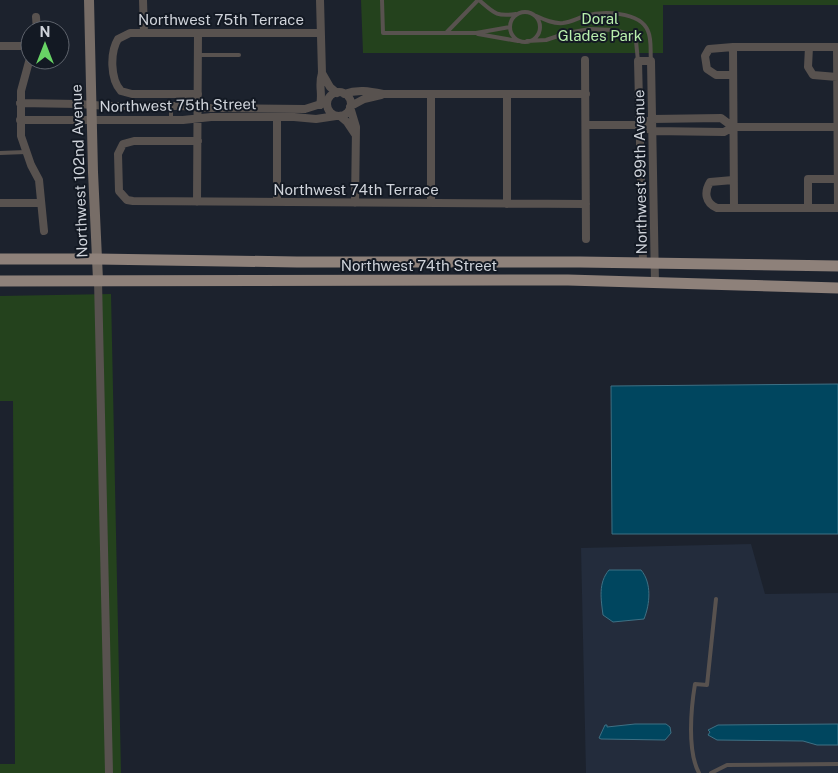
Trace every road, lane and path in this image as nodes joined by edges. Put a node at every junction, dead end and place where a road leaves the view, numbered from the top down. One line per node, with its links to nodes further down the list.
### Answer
1 (89, 0): 37 (street, Northwest 102nd Avenue)
2 (143, 0): 9 (street)
3 (320, 0): 11 (street)
4 (382, 0): 12 (lane)
5 (478, 0): 6 (lane); 12 (lane)
6 (516, 14): 7 (lane); 8 (lane)
7 (534, 15): 14 (lane); 23 (lane)
8 (510, 27): 13 (lane); 14 (lane)
9 (144, 33): 10 (street, Northwest 75th Terrace); 30 (street, Northwest 75th Terrace)
10 (198, 33): 11 (street, Northwest 75th Terrace); 20 (street)
11 (320, 33): 26 (street)
12 (446, 33): 13 (lane)
13 (476, 33): 14 (lane)
14 (524, 41): 24 (lane)
15 (0, 46): 16 (street)
16 (20, 46)
17 (732, 47): 18 (street); 27 (street); 27 (street)
18 (809, 47): 19 (street); 28 (street)
19 (838, 47): 28 (street)
20 (198, 55): 21 (lane); 30 (street)
21 (239, 55)
22 (586, 60): 34 (street)
23 (651, 61): 24 (street); 45 (street, Northwest 99th Avenue)
24 (638, 62): 50 (street, Northwest 99th Avenue)
25 (26, 70): 35 (street)
26 (322, 73): 29 (street); 36 (street)
27 (733, 75): 51 (street)
28 (837, 77): 52 (street)
29 (341, 93): 31 (street); 36 (street); 39 (street)
30 (198, 94): 40 (street)
31 (383, 94): 32 (street); 39 (street)
32 (431, 94): 33 (street); 65 (street)
33 (507, 94): 34 (street); 67 (street)
34 (586, 94): 49 (street)
35 (20, 103): 37 (street, Northwest 75th Street); 46 (street)
36 (323, 104): 40 (street, Northwest 75th Street); 42 (street)
37 (92, 105): 38 (street, Northwest 75th Street); 47 (street, Northwest 102nd Avenue)
38 (171, 106): 40 (street, Northwest 75th Street); 48 (lane)
39 (350, 106): 42 (street); 55 (street)
40 (198, 108): 43 (street)
41 (277, 116): 42 (street, Northwest 75th Street); 43 (street, Northwest 75th Street); 62 (street)
42 (338, 116): 55 (street)
43 (198, 118): 48 (street, Northwest 75th Street); 56 (street)
44 (712, 118): 45 (street); 51 (street); 54 (street)
45 (652, 119): 50 (street); 53 (street, Northwest 99th Avenue)
46 (20, 120): 47 (street, Northwest 75th Street); 57 (street)
47 (92, 120): 48 (street, Northwest 75th Street); 74 (street, Northwest 102nd Avenue)
48 (171, 120)
49 (586, 125): 50 (street); 68 (street)
50 (640, 125): 53 (street); 76 (street, Northwest 99th Avenue)
51 (733, 127): 52 (street); 54 (street); 60 (street)
52 (838, 127): 59 (street)
53 (652, 131): 54 (street); 77 (street, Northwest 99th Avenue)
54 (712, 132)
55 (355, 134): 64 (street)
56 (198, 141): 61 (street); 61 (street, Northwest 74th Terrace)
57 (26, 152): 58 (lane); 63 (street)
58 (0, 153)
59 (838, 179): 70 (street); 71 (street)
60 (734, 180): 69 (street); 69 (street)
61 (197, 202): 62 (street, Northwest 74th Terrace)
62 (277, 202): 64 (street, Northwest 74th Terrace)
63 (41, 203): 66 (street); 72 (street)
64 (355, 203): 65 (street, Northwest 74th Terrace)
65 (430, 203): 67 (street, Northwest 74th Terrace)
66 (0, 204)
67 (507, 204): 68 (street, Northwest 74th Terrace)
68 (586, 204): 73 (street)
69 (734, 208): 70 (street)
70 (808, 208): 71 (street)
71 (838, 208)
72 (44, 231)
73 (586, 239)
74 (97, 258): 75 (main road, Northwest 74th Street); 76 (main road, Northwest 74th Street); 79 (street, Northwest 102nd Avenue)
75 (0, 259)
76 (643, 264): 77 (main road, Northwest 74th Street)
77 (656, 264): 78 (main road, Northwest 74th Street); 81 (street, Northwest 99th Avenue)
78 (838, 266)
79 (98, 280): 80 (main road, Northwest 74th Street); 81 (main road, Northwest 74th Street); 85 (street)
80 (0, 282)
81 (655, 283): 82 (main road, Northwest 74th Street)
82 (838, 288)
83 (716, 599): 86 (lane)
84 (838, 764): 87 (lane)
85 (109, 773)
86 (699, 773)
87 (711, 773)

